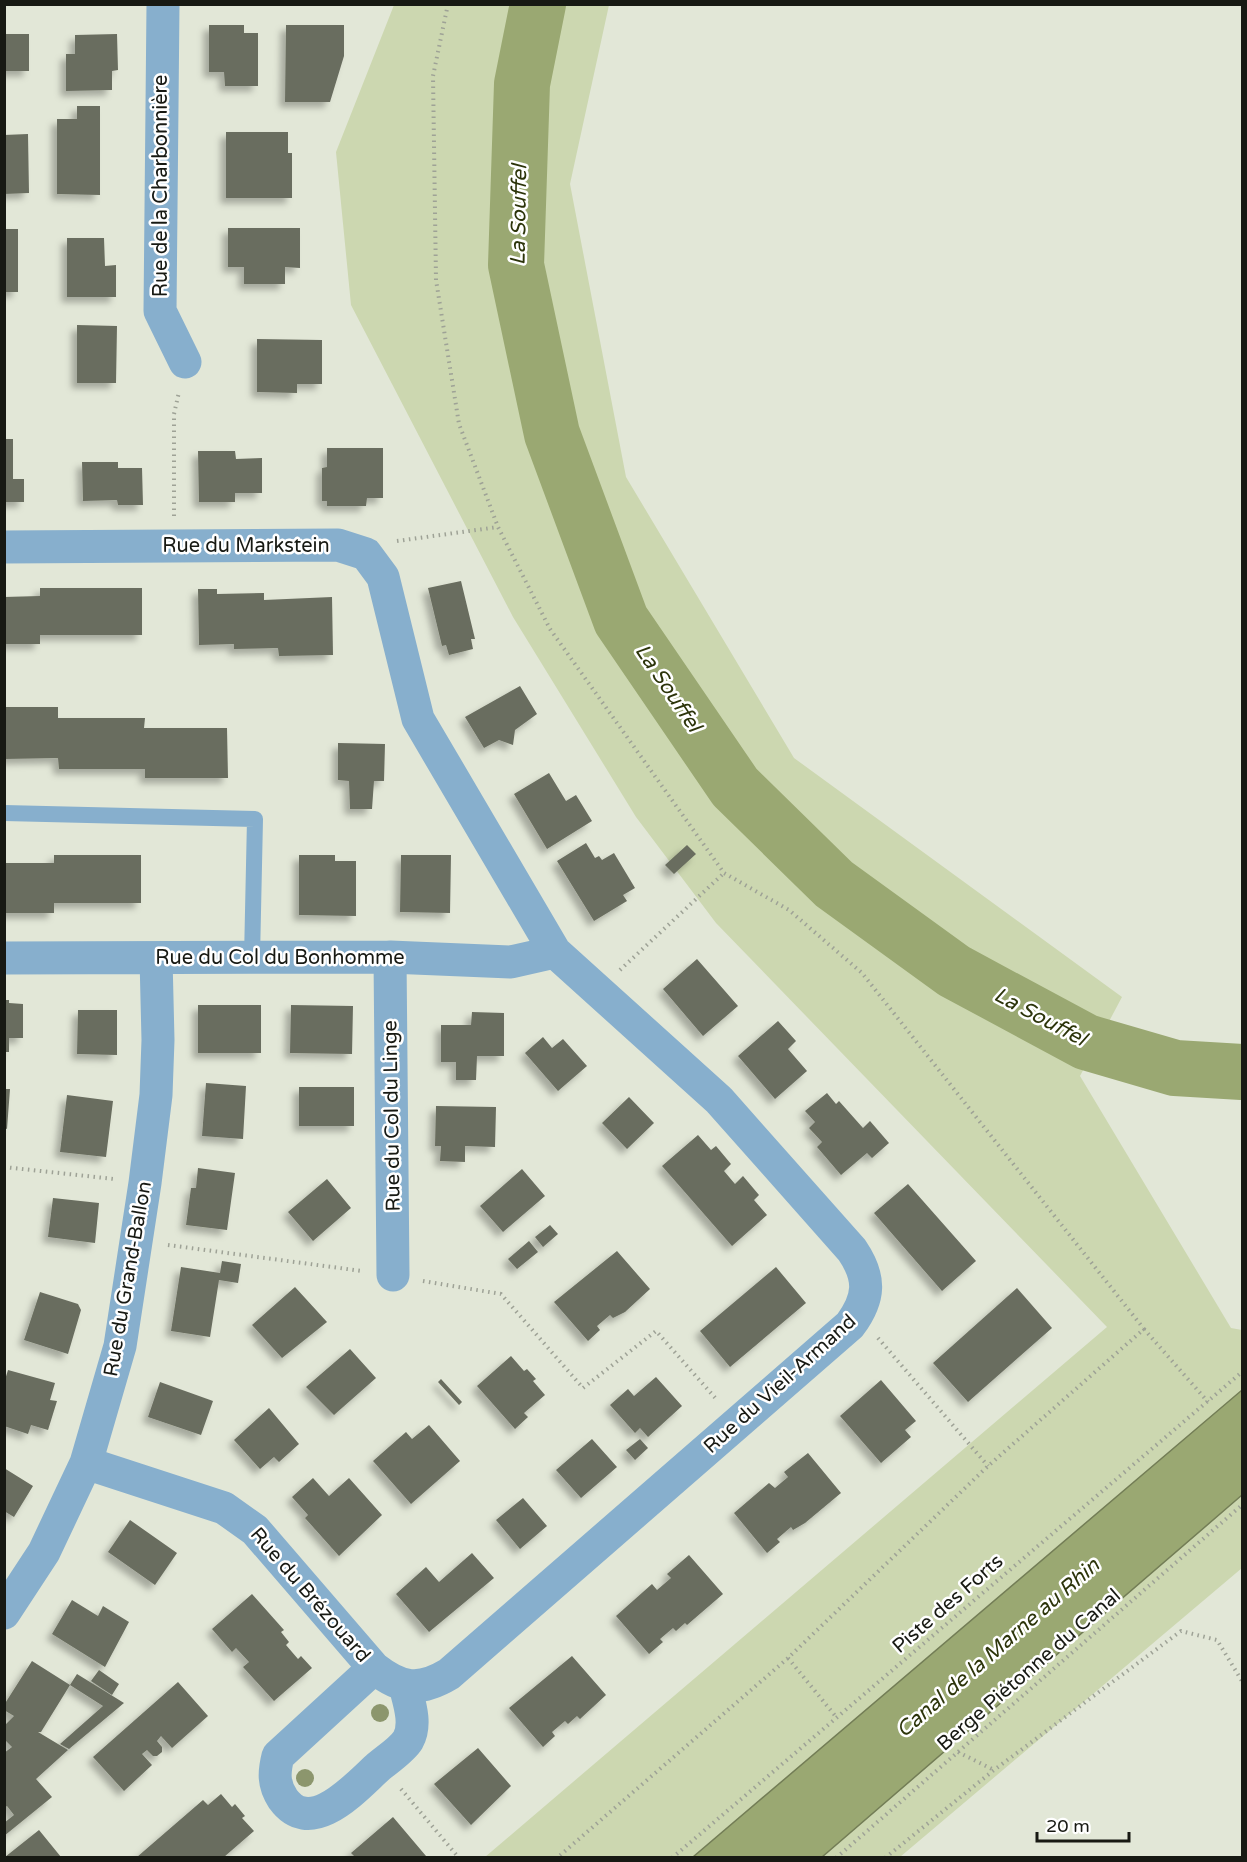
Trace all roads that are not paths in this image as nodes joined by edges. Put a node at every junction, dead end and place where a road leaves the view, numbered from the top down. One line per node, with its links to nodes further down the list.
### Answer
1 (163, 4): 2 (street, Rue de la Charbonnière)
2 (185, 362)
3 (4, 547): 5 (street, Rue du Markstein)
4 (4, 813): 9 (lane)
5 (555, 952): 6 (street, Rue du Col du Bonhomme); 14 (street, Rue du Vieil-Armand)
6 (390, 957): 9 (street, Rue du Col du Bonhomme); 10 (street, Rue du Col du Linge)
7 (4, 958): 8 (street, Rue du Col du Bonhomme)
8 (156, 958): 9 (street, Rue du Col du Bonhomme); 11 (street, Rue du Grand-Ballon)
9 (252, 958)
10 (393, 1275)
11 (86, 1463): 12 (street, Rue du Grand-Ballon); 13 (street, Rue du Brézouard)
12 (4, 1612)
13 (374, 1668): 14 (street); 14 (street, Rue du Brézouard)
14 (405, 1686)

